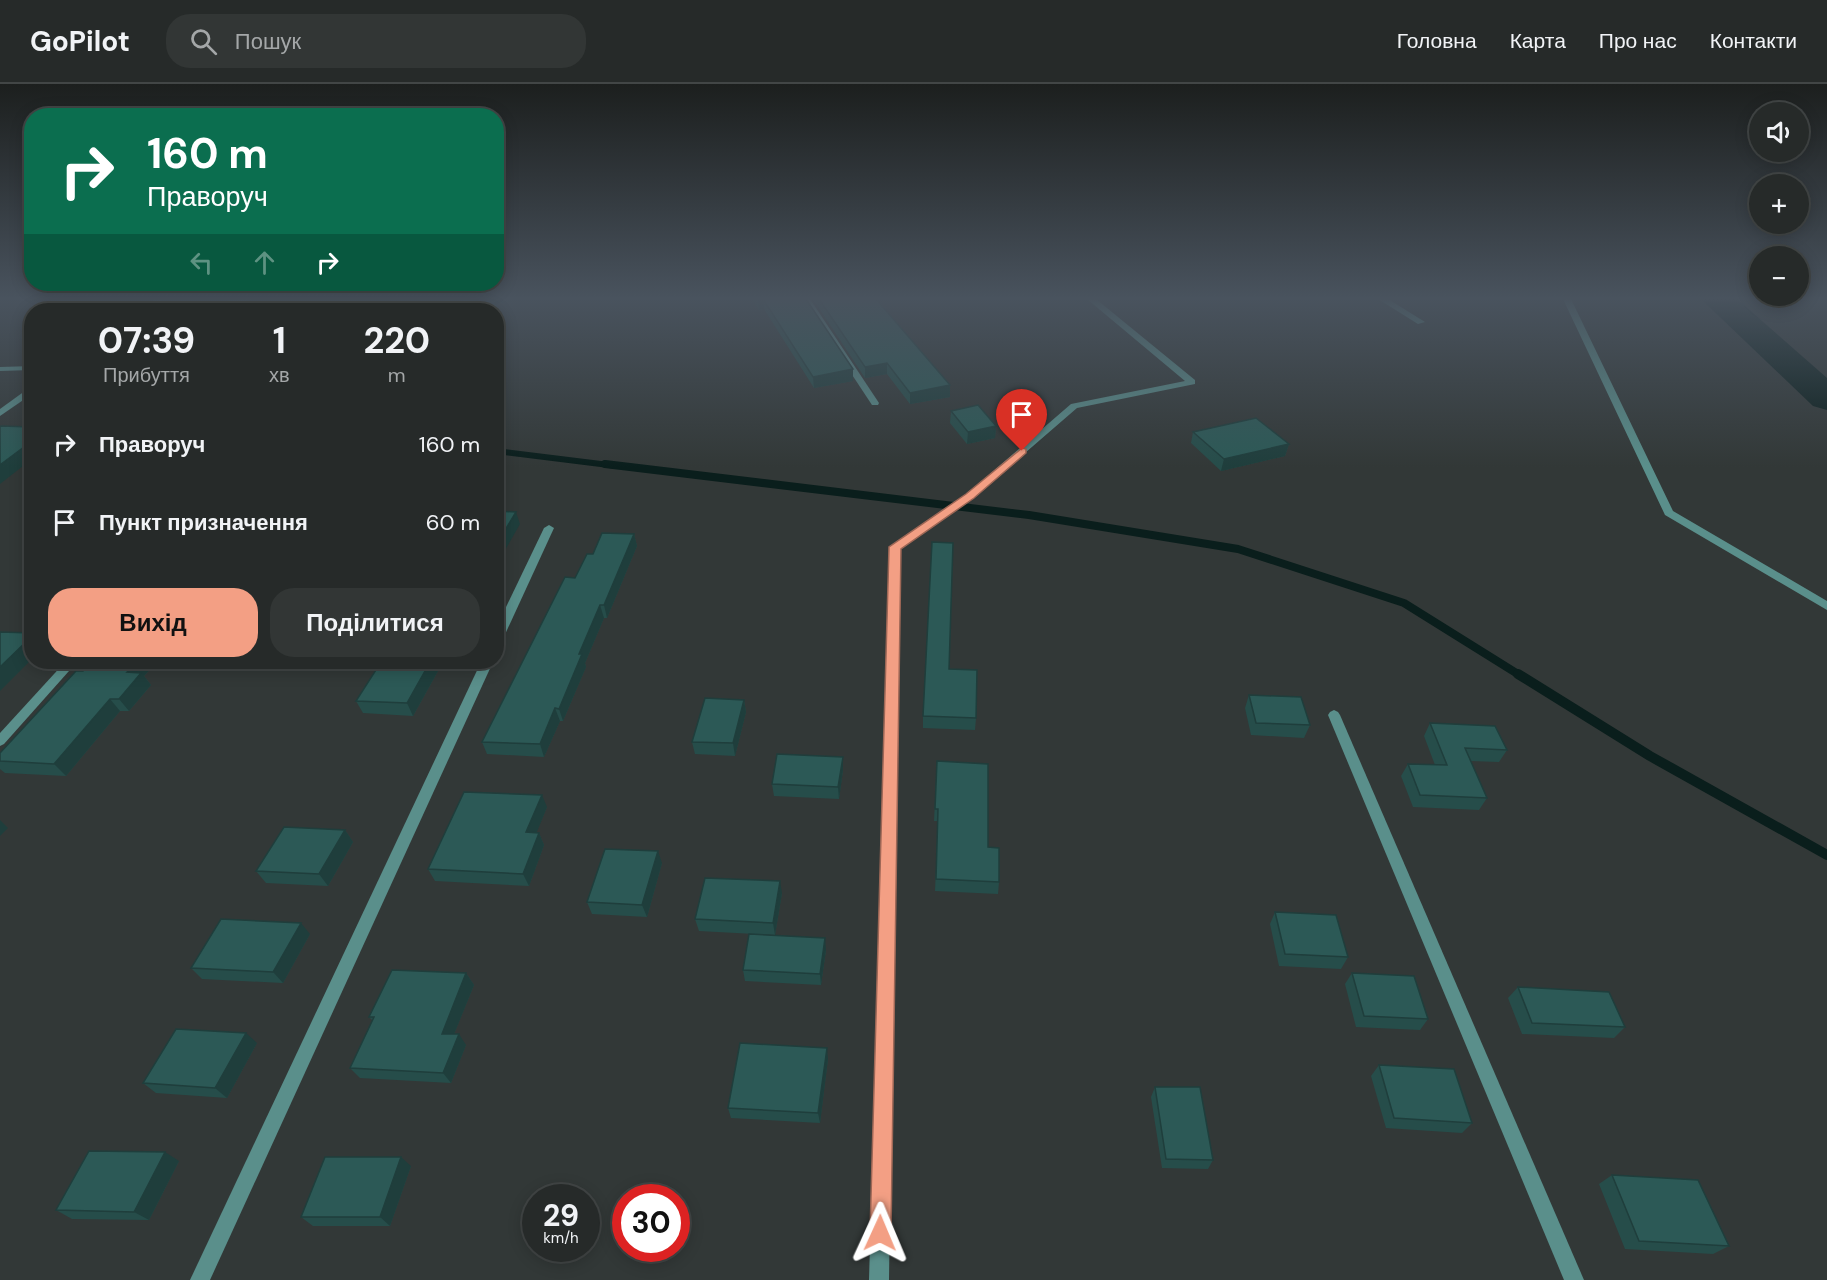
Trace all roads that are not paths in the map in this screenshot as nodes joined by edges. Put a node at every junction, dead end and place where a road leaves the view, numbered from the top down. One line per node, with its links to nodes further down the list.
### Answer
1 (842, 355): 7 (street)
2 (1159, 355): 17 (street)
3 (1594, 355): 10 (street)
4 (24, 368): 5 (street)
5 (0, 369)
6 (24, 396): 8 (street)
7 (874, 403)
8 (0, 413)
9 (549, 528): 11 (street)
10 (1827, 606)
11 (504, 625)
12 (65, 669): 15 (street)
13 (484, 669): 16 (street)
14 (1334, 715): 18 (street)
15 (0, 741)
16 (200, 1280)
17 (879, 1280)
18 (1574, 1280)

